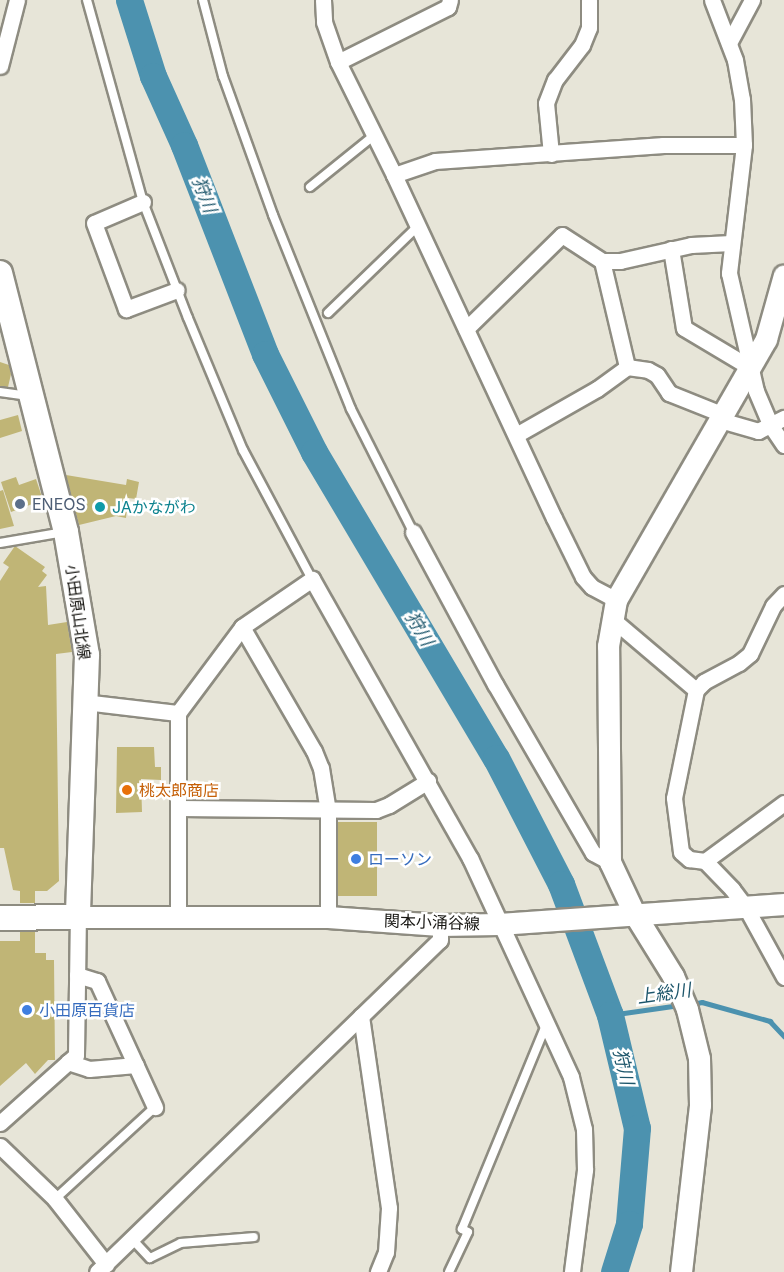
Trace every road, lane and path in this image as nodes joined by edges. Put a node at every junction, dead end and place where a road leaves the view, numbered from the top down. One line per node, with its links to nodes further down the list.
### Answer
1 (17, 0): 11 (street)
2 (87, 0): 17 (lane)
3 (203, 0): 36 (lane)
4 (323, 0): 10 (street)
5 (450, 0): 10 (street)
6 (589, 0): 14 (street)
7 (712, 0): 9 (street)
8 (752, 0): 9 (street)
9 (729, 43): 13 (street)
10 (338, 62): 12 (street)
11 (0, 66)
12 (372, 137): 15 (street); 16 (lane)
13 (744, 145): 14 (street); 19 (street)
14 (551, 154): 15 (street)
15 (394, 175): 18 (street)
16 (310, 187)
17 (143, 202): 24 (lane); 24 (street)
18 (418, 226): 25 (lane); 26 (street)
19 (731, 243): 20 (street); 28 (street)
20 (671, 249): 21 (street); 28 (street)
21 (602, 261): 26 (street); 27 (street)
22 (0, 273): 30 (main road, 小田原山北線)
23 (784, 275): 28 (street)
24 (177, 290): 38 (lane)
25 (328, 313)
26 (466, 329): 33 (street)
27 (627, 367): 31 (street); 33 (street)
28 (751, 368): 31 (street); 32 (street)
29 (0, 392): 30 (lane)
30 (31, 395): 35 (main road, 小田原山北線)
31 (722, 417): 32 (street); 40 (street)
32 (778, 422): 34 (street)
33 (516, 435): 40 (street)
34 (784, 445)
35 (66, 532): 37 (lane); 43 (main road, 小田原山北線)
36 (413, 532): 50 (street)
37 (0, 543)
38 (312, 579): 41 (street); 45 (street)
39 (784, 594): 42 (street)
40 (613, 609): 42 (street); 50 (street)
41 (242, 627): 44 (street); 48 (street)
42 (696, 690): 49 (street)
43 (84, 702): 44 (street); 54 (main road, 小田原山北線)
44 (178, 713): 47 (street)
45 (428, 780): 48 (street); 58 (street)
46 (784, 803): 49 (street)
47 (180, 808): 48 (street); 55 (street)
48 (328, 811): 56 (street)
49 (705, 861): 52 (street)
50 (610, 862): 53 (street)
51 (784, 904): 52 (street, 関本小涌谷線)
52 (745, 906): 53 (street, 関本小涌谷線); 61 (street)
53 (625, 914): 58 (street, 関本小涌谷線); 76 (street)
54 (78, 916): 55 (street, 関本小涌谷線); 57 (main road); 60 (street)
55 (178, 916): 56 (street, 関本小涌谷線)
56 (328, 917): 59 (street, 関本小涌谷線)
57 (0, 918)
58 (503, 924): 59 (street, 関本小涌谷線); 63 (street)
59 (440, 925): 62 (street)
60 (77, 975): 64 (street); 65 (street)
61 (784, 977)
62 (361, 1016): 71 (street); 73 (street)
63 (547, 1022): 74 (lane); 75 (street)
64 (68, 1062): 65 (street); 67 (street)
65 (136, 1065): 66 (street)
66 (155, 1107): 69 (lane)
67 (0, 1123)
68 (0, 1146): 69 (street)
69 (55, 1199): 72 (street)
70 (254, 1237): 71 (lane)
71 (132, 1239): 72 (street)
72 (102, 1268)
73 (378, 1272)
74 (449, 1272)
75 (572, 1272)
76 (681, 1272)

